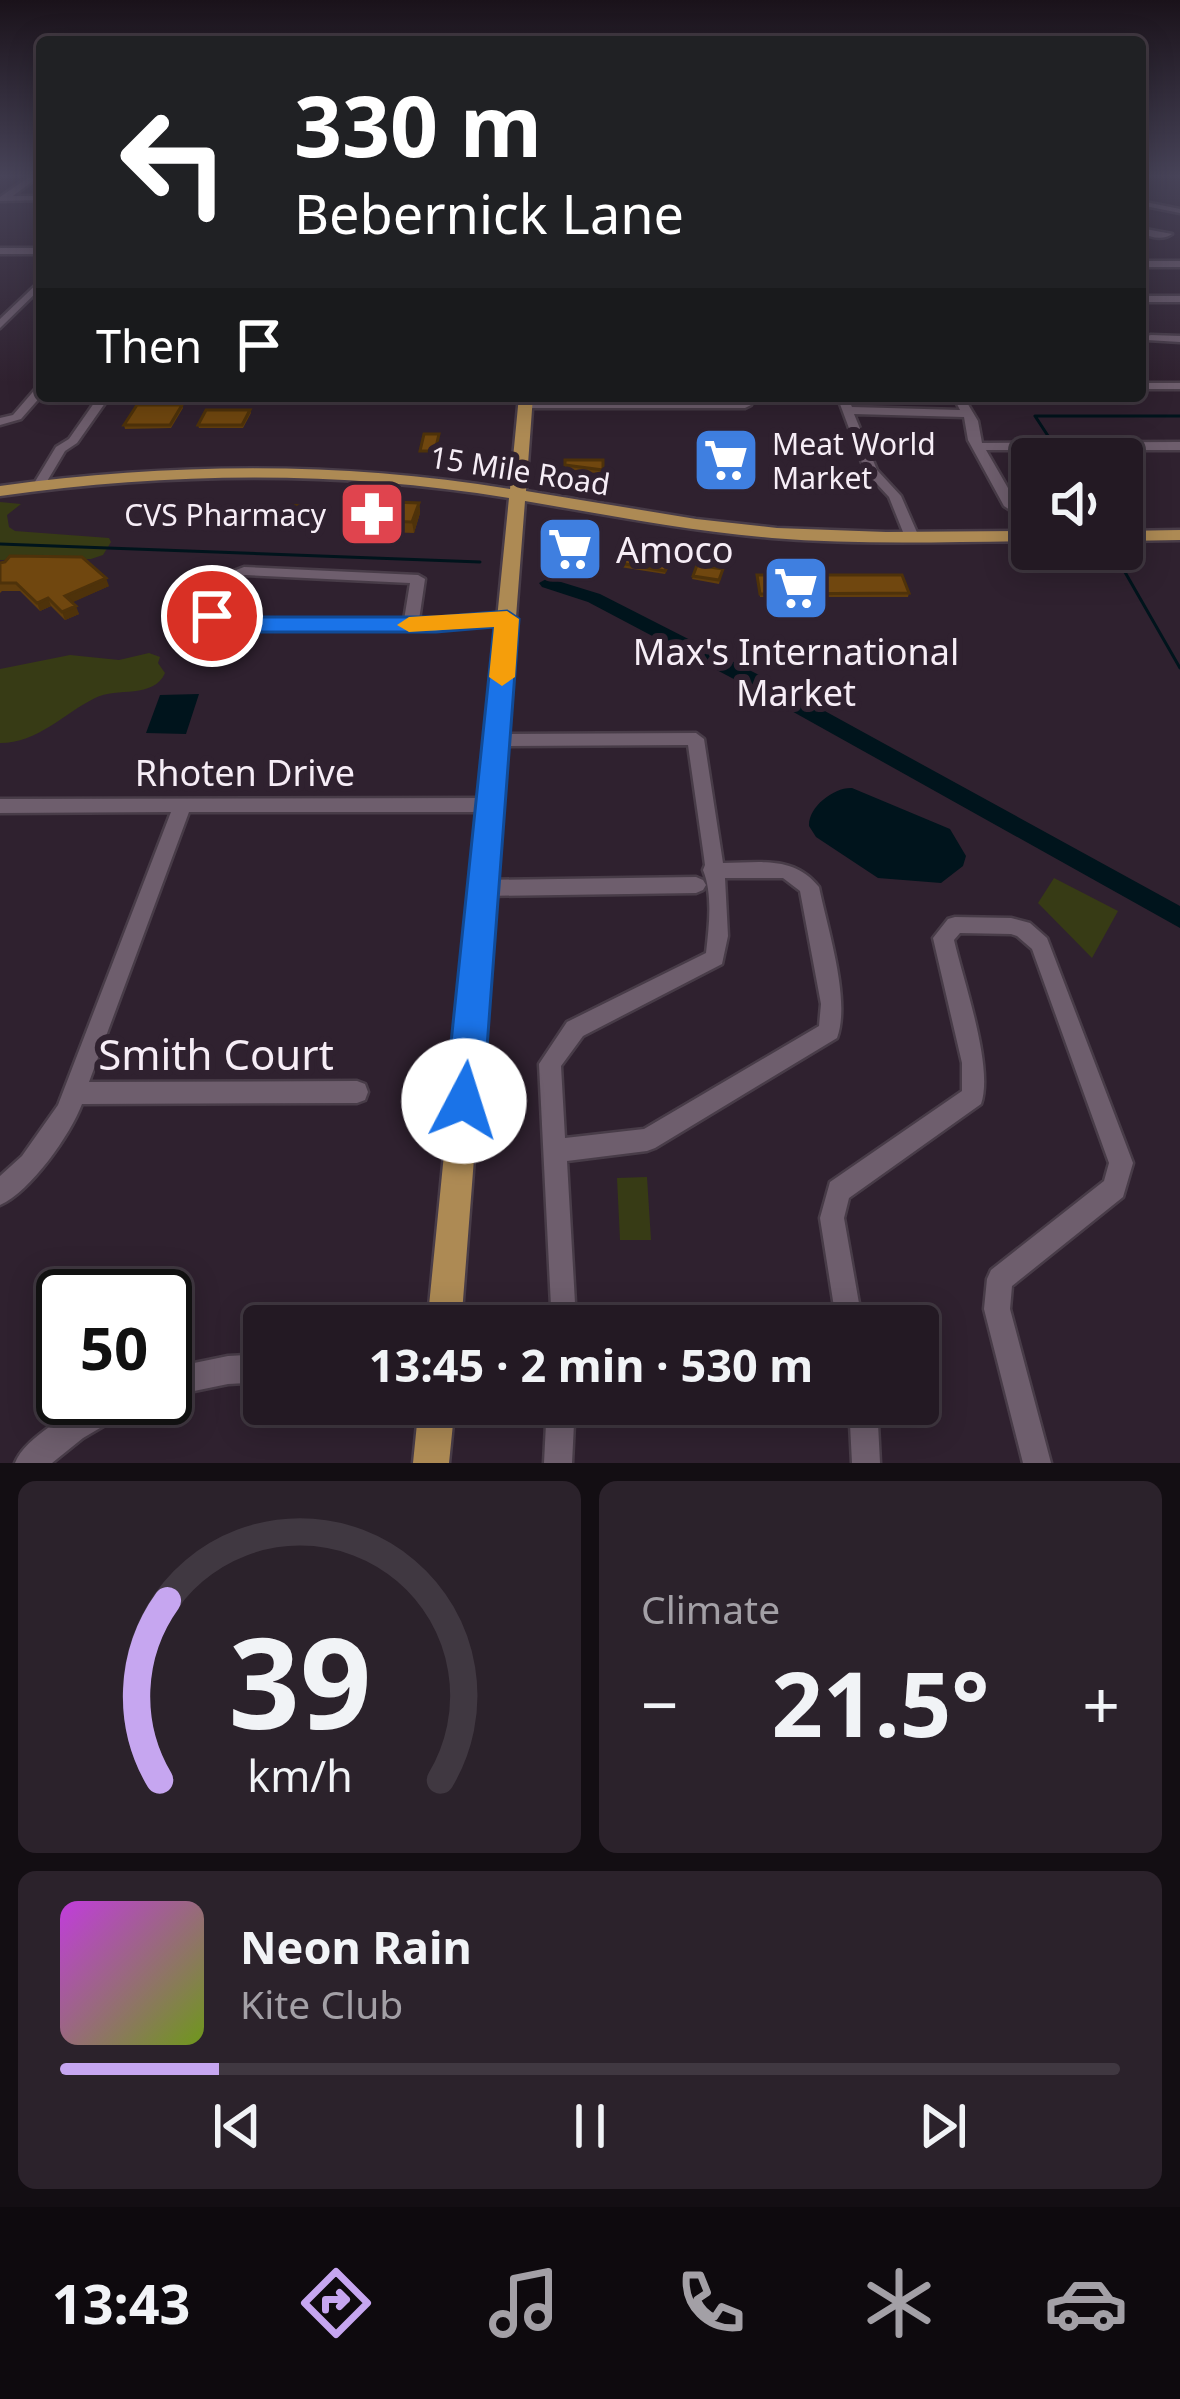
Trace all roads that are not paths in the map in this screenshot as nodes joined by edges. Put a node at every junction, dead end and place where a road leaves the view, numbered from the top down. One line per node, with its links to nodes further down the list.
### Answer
1 (0, 251): 2 (street)
2 (36, 251)
3 (1146, 264): 4 (street)
4 (1180, 264)
5 (36, 288): 8 (street)
6 (1180, 298): 7 (street)
7 (1146, 299)
8 (0, 325)
9 (1150, 339): 10 (street)
10 (1180, 339)
11 (1146, 386): 12 (street)
12 (1180, 386)
13 (36, 395): 22 (street)
14 (100, 402): 25 (street)
15 (526, 402): 28 (main road)
16 (744, 402): 21 (street)
17 (845, 402): 19 (street)
18 (961, 402): 20 (street)
19 (848, 410): 20 (street); 32 (street)
20 (968, 414): 24 (street)
21 (748, 420)
22 (0, 422)
23 (1180, 446): 24 (street)
24 (978, 447): 27 (street)
25 (47, 484): 26 (main road, 15 Mile Road); 28 (main road, 15 Mile Road)
26 (0, 491)
27 (1011, 496)
28 (518, 497): 32 (main road, 15 Mile Road); 33 (main road)
29 (1011, 536): 32 (main road, 15 Mile Road)
30 (1143, 536): 31 (main road)
31 (1180, 536)
32 (912, 537)
33 (507, 619): 34 (street); 35 (main road)
34 (411, 625): 34 (street)
35 (496, 740): 36 (main road); 39 (street)
36 (491, 805): 37 (street, Rhoten Drive); 40 (main road)
37 (183, 806): 38 (street, Rhoten Drive); 42 (street)
38 (3, 811)
39 (704, 878): 40 (street); 43 (street); 43 (street)
40 (483, 888): 45 (main road)
41 (357, 1092): 42 (street, Smith Court)
42 (75, 1093): 44 (street)
43 (554, 1151): 46 (street)
44 (0, 1193)
45 (446, 1305)
46 (561, 1305)
47 (847, 1305): 58 (street)
48 (243, 1369): 49 (street)
49 (192, 1377)
50 (78, 1425): 54 (street)
51 (435, 1425): 55 (main road)
52 (560, 1425): 56 (street)
53 (866, 1425): 57 (street)
54 (29, 1463)
55 (431, 1463)
56 (558, 1463)
57 (866, 1463)
58 (1037, 1463)

